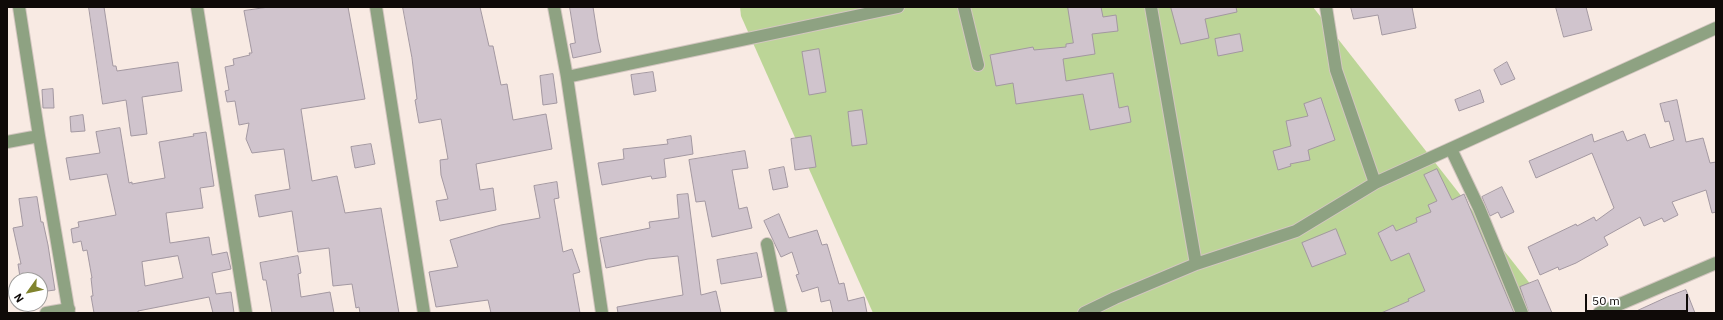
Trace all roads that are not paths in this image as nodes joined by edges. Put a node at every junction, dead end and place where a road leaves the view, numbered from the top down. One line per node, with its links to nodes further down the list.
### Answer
1 (19, 7): 12 (street)
2 (197, 7): 21 (street)
3 (376, 7): 22 (street)
4 (554, 7): 11 (street)
5 (898, 7): 11 (street)
6 (964, 7): 10 (street)
7 (1151, 7): 18 (street)
8 (1326, 7): 15 (street)
9 (1716, 28): 14 (street)
10 (978, 65)
11 (567, 77): 23 (street)
12 (38, 136): 13 (street); 19 (street)
13 (7, 142)
14 (1451, 149): 15 (street); 26 (street)
15 (1375, 183): 18 (street)
16 (767, 244): 24 (street)
17 (1716, 263): 27 (street)
18 (1196, 264): 25 (street)
19 (69, 311): 20 (street)
20 (46, 313)
21 (246, 313)
22 (424, 313)
23 (602, 313)
24 (781, 313)
25 (1084, 313)
26 (1522, 313)
27 (1599, 313)

